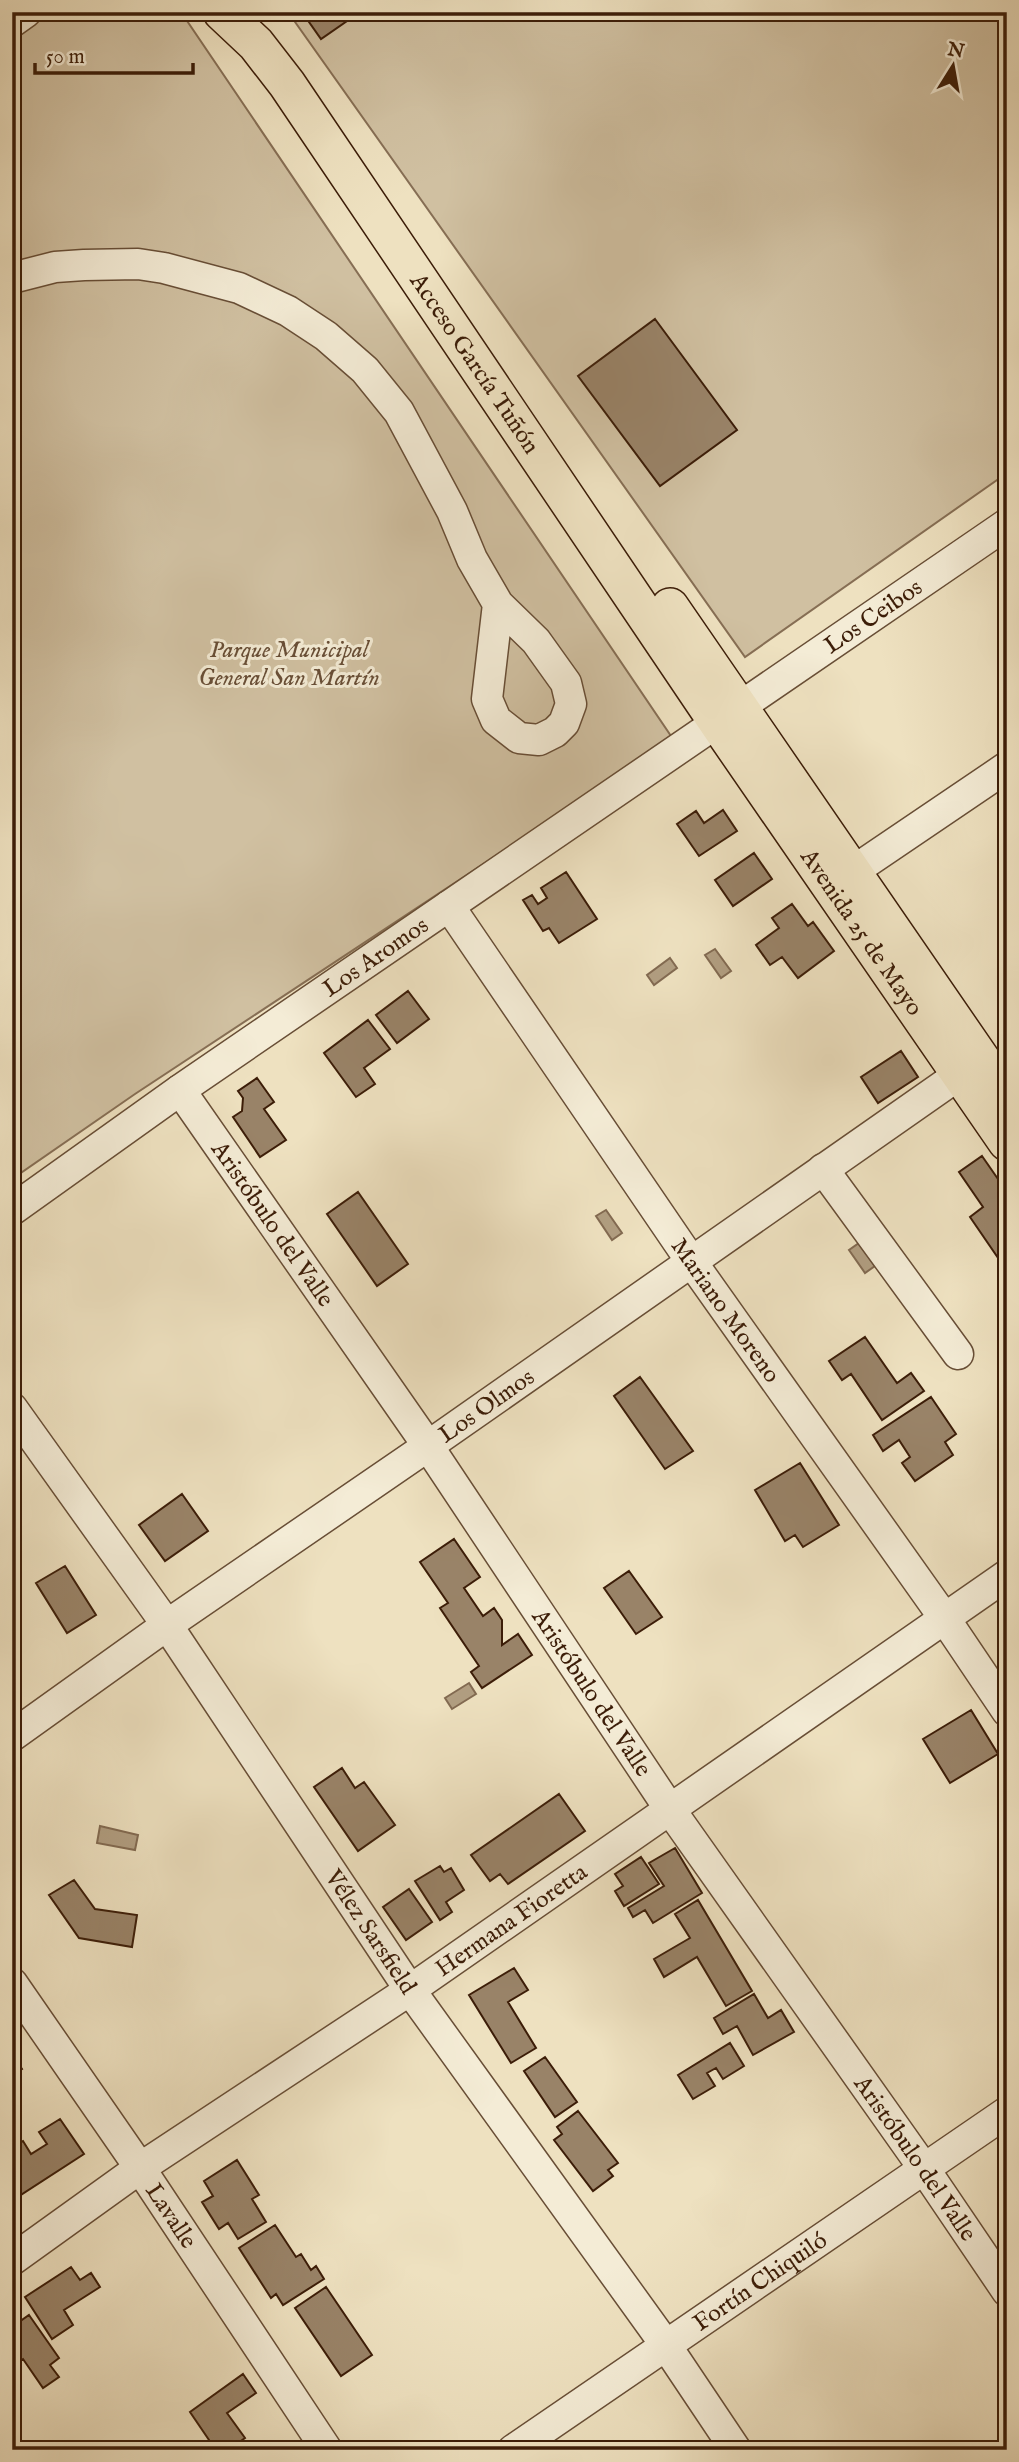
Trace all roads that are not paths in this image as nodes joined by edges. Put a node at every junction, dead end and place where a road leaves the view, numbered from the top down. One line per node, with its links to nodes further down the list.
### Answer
1 (26, 12): 4 (street)
2 (222, 12): 8 (main road, Acceso García Tuñón)
3 (261, 12): 8 (main road, Acceso García Tuñón)
4 (12, 22)
5 (12, 278): 7 (street)
6 (1007, 524): 8 (street, Los Ceibos)
7 (498, 604)
8 (728, 715): 10 (main road, Avenida 25 de Mayo); 11 (street, Los Aromos); 12 (main road, Avenida 25 de Mayo)
9 (1007, 767): 10 (street)
10 (852, 872): 12 (main road, Avenida 25 de Mayo)
11 (449, 906): 13 (street, Los Aromos); 17 (street, Mariano Moreno)
12 (988, 1082): 14 (main road, Avenida 25 de Mayo); 15 (street, Los Olmos)
13 (180, 1090): 16 (street, Los Aromos); 20 (street, Aristóbulo del Valle)
14 (1007, 1142)
15 (823, 1170): 17 (street, Los Olmos); 18 (street)
16 (12, 1210)
17 (691, 1261): 20 (street, Los Olmos); 22 (street, Mariano Moreno)
18 (958, 1354)
19 (12, 1408): 23 (street, Vélez Sarsfield)
20 (428, 1446): 23 (street, Los Olmos); 26 (street, Aristóbulo del Valle)
21 (1007, 1575): 22 (street, Hermana Fioretta)
22 (945, 1619): 24 (street, Mariano Moreno); 26 (street, Hermana Fioretta)
23 (167, 1625): 25 (street, Los Olmos); 28 (street, Vélez Sarsfield)
24 (1007, 1710)
25 (12, 1736)
26 (669, 1808): 28 (street, Hermana Fioretta); 31 (street, Aristóbulo del Valle)
27 (12, 1983): 30 (street, Lavalle)
28 (410, 1990): 30 (street, Hermana Fioretta); 34 (street, Vélez Sarsfield)
29 (1007, 2112): 31 (street, Fortín Chiquiló)
30 (139, 2168): 32 (street, Hermana Fioretta); 35 (street, Lavalle)
31 (925, 2170): 33 (street, Aristóbulo del Valle); 34 (street, Fortín Chiquiló)
32 (12, 2260)
33 (1007, 2291)
34 (665, 2344): 36 (street, Fortín Chiquiló); 37 (street, Vélez Sarsfield)
35 (327, 2450)
36 (513, 2450)
37 (736, 2450)

